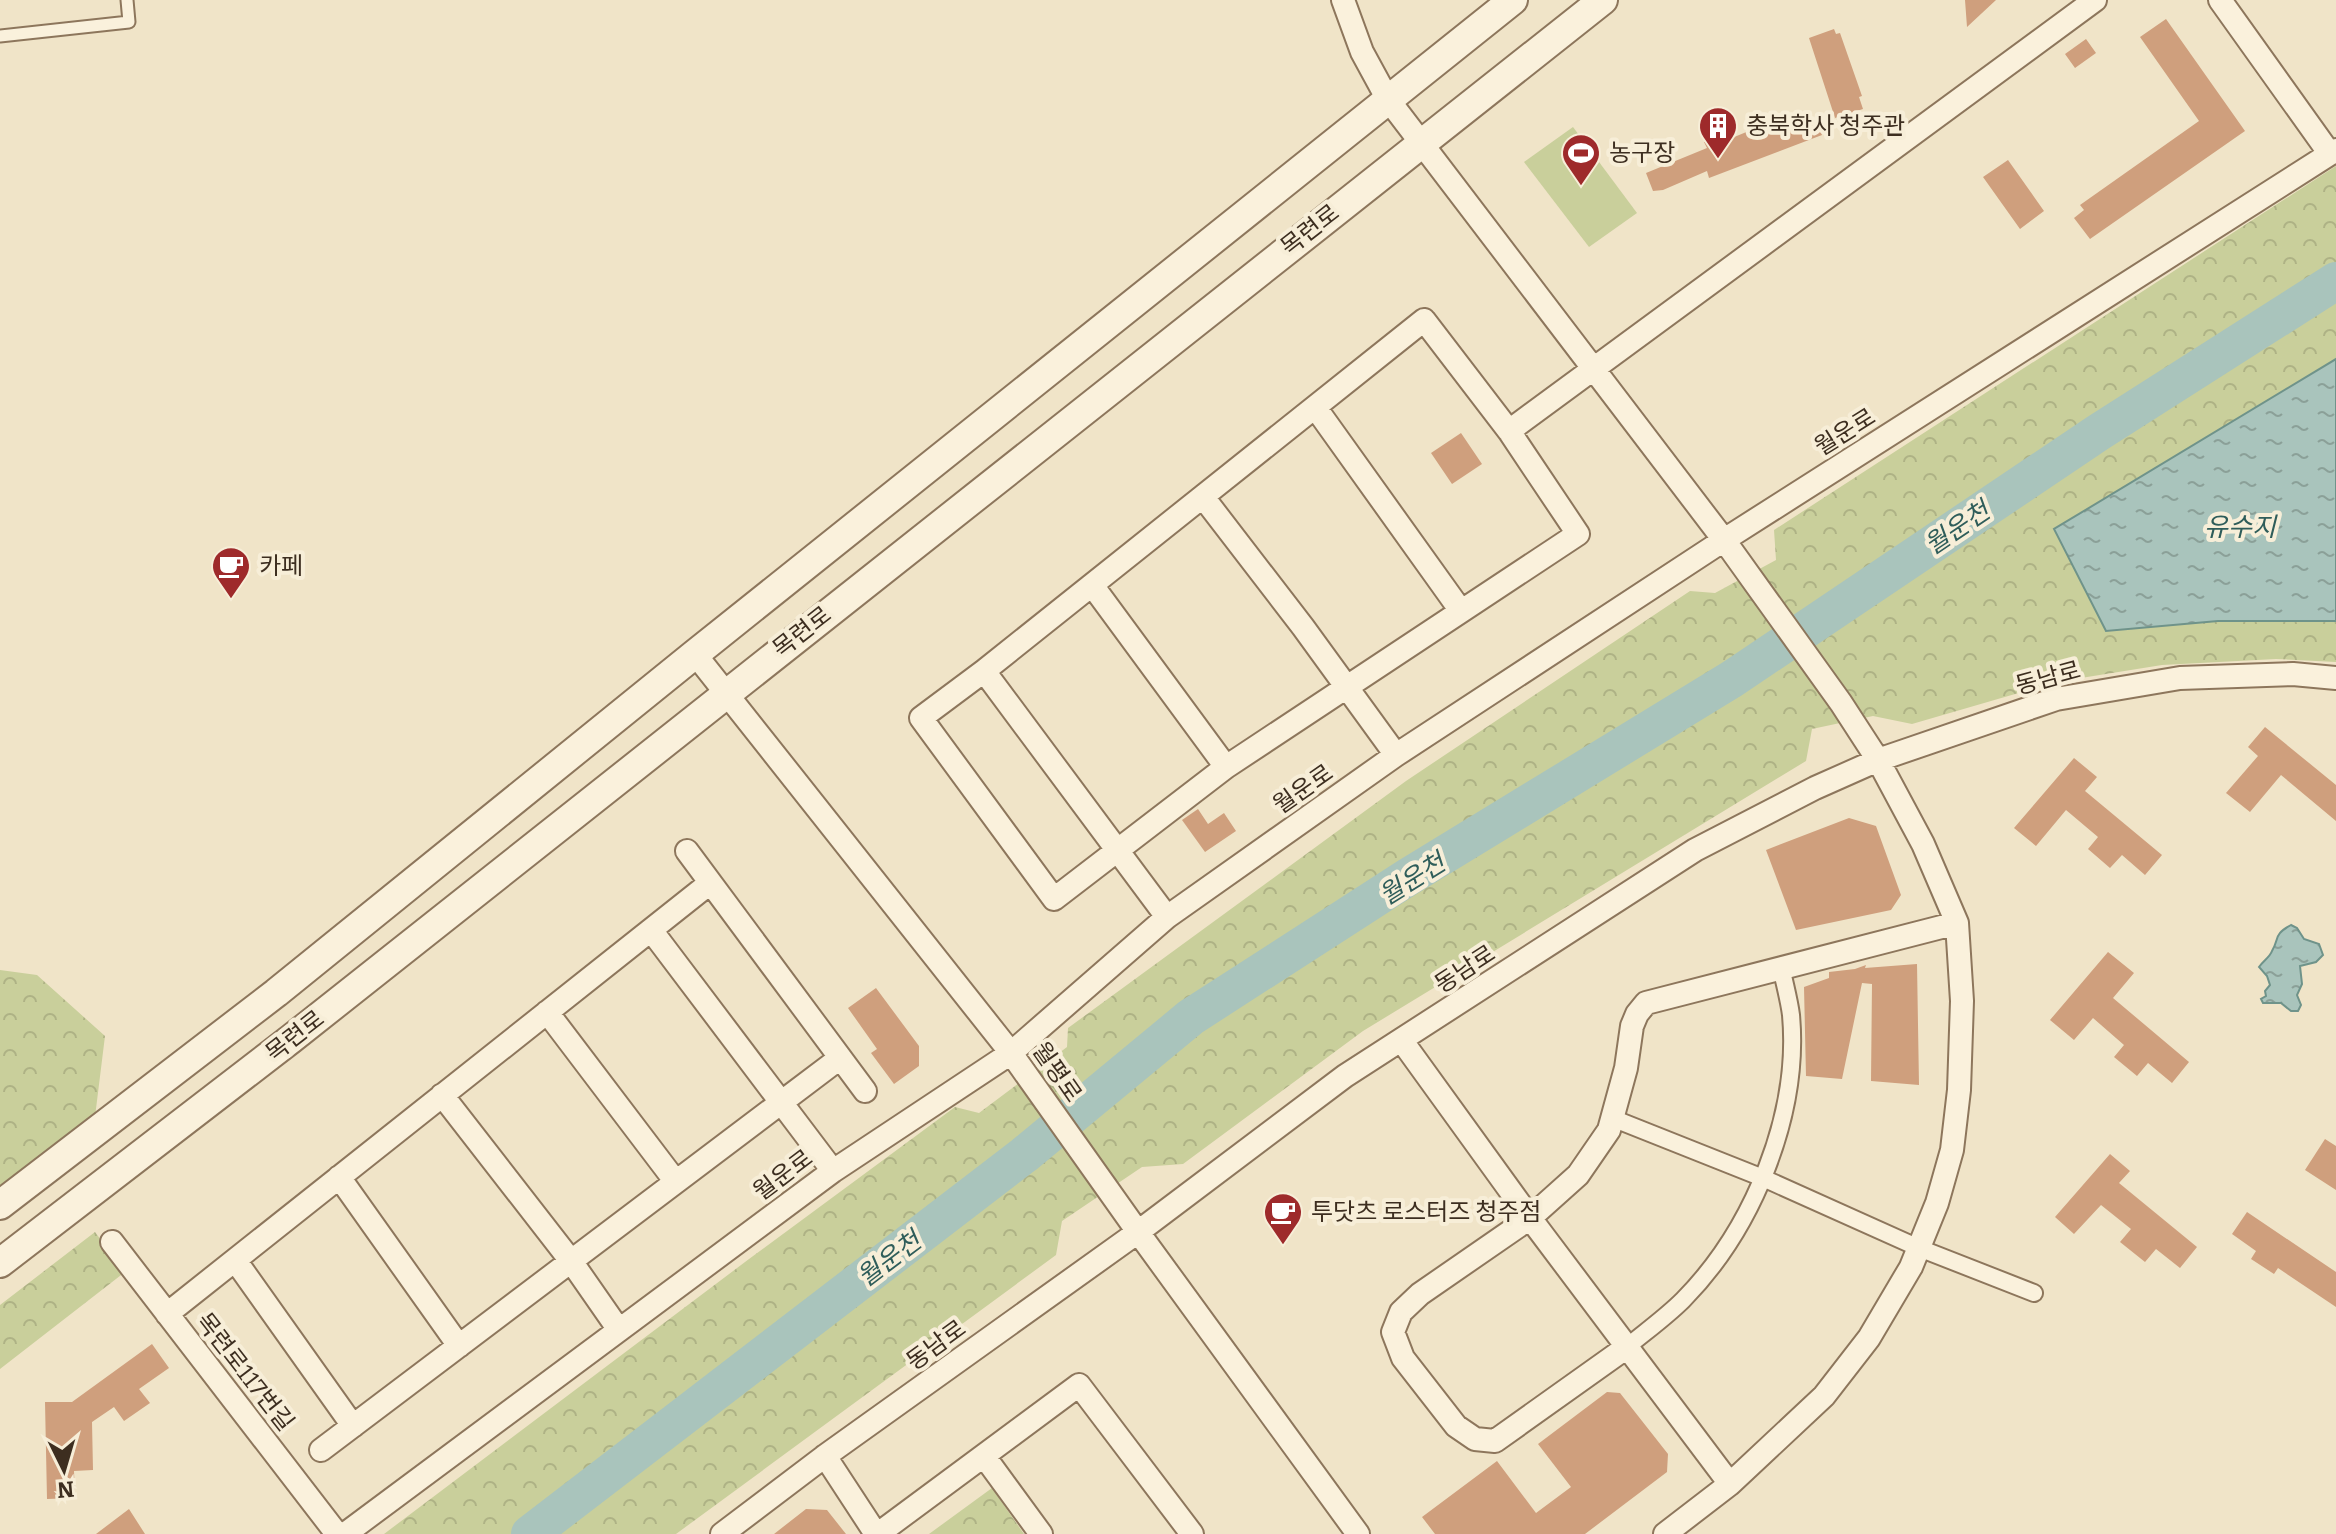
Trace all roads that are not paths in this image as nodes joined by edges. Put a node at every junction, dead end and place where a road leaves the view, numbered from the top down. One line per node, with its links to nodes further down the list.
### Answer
1 (127, 0): 7 (lane)
2 (1343, 0): 8 (street)
3 (1513, 0): 8 (street, 목련로)
4 (1603, 0): 9 (street, 목련로)
5 (2095, 0): 11 (street)
6 (2220, 0): 10 (street)
7 (0, 36)
8 (1387, 98): 9 (street); 18 (street, 목련로)
9 (1422, 142): 11 (street); 22 (street, 목련로)
10 (2333, 152): 15 (street, 월운로)
11 (1593, 367): 13 (street); 15 (street)
12 (1315, 407): 13 (street); 14 (street); 17 (street)
13 (1509, 431): 17 (street)
14 (1203, 497): 16 (street); 21 (street)
15 (1724, 540): 23 (street, 월운로); 24 (street)
16 (1092, 585): 19 (street); 25 (street)
17 (1461, 611): 21 (street)
18 (695, 654): 22 (street, 월평로); 45 (street, 목련로)
19 (984, 671): 26 (street); 26 (street)
20 (2336, 678): 24 (street, 동남로)
21 (1346, 686): 23 (street); 25 (street)
22 (726, 693): 35 (street, 월평로); 52 (street, 목련로)
23 (1396, 755): 29 (street, 월운로)
24 (1878, 760): 30 (street); 34 (street, 동남로)
25 (1226, 767): 26 (street)
26 (1117, 848): 29 (street)
27 (687, 851): 28 (street)
28 (710, 883): 31 (street); 36 (street)
29 (1167, 917): 35 (street, 월운로)
30 (1957, 923): 32 (street); 49 (street)
31 (651, 930): 33 (street); 39 (street)
32 (1781, 966): 40 (street); 43 (street)
33 (547, 1012): 38 (street); 44 (street)
34 (1402, 1041): 46 (street); 47 (street, 동남로)
35 (1011, 1053): 41 (street, 월운로); 47 (street, 월평로)
36 (840, 1058): 37 (street); 39 (street)
37 (865, 1091)
38 (442, 1095): 42 (street); 51 (street)
39 (781, 1102): 41 (street); 44 (street)
40 (1612, 1118): 43 (street); 46 (street)
41 (833, 1171): 55 (street, 월운로)
42 (339, 1177): 50 (street); 56 (street)
43 (1763, 1178): 49 (street); 57 (street)
44 (676, 1182): 51 (street)
45 (0, 1205)
46 (1530, 1218): 57 (street); 57 (street)
47 (1138, 1232): 60 (street, 동남로); 69 (street, 월평로)
48 (112, 1242): 54 (street, 목련로117번길)
49 (1919, 1248): 53 (street); 62 (street)
50 (235, 1260): 54 (street); 58 (street)
51 (571, 1261): 55 (street); 56 (street)
52 (0, 1263)
53 (2034, 1293)
54 (167, 1314): 63 (street, 목련로117번길)
55 (619, 1330): 64 (street, 월운로)
56 (459, 1346): 58 (street)
57 (1627, 1347): 62 (street)
58 (353, 1426): 59 (street)
59 (321, 1450)
60 (825, 1456): 65 (street, 동남로); 66 (street)
61 (984, 1456): 66 (street); 67 (street); 68 (street)
62 (1730, 1484): 70 (street)
63 (337, 1534)
64 (345, 1534)
65 (722, 1534)
66 (877, 1534)
67 (1041, 1534)
68 (1192, 1534)
69 (1358, 1534)
70 (1665, 1534)

